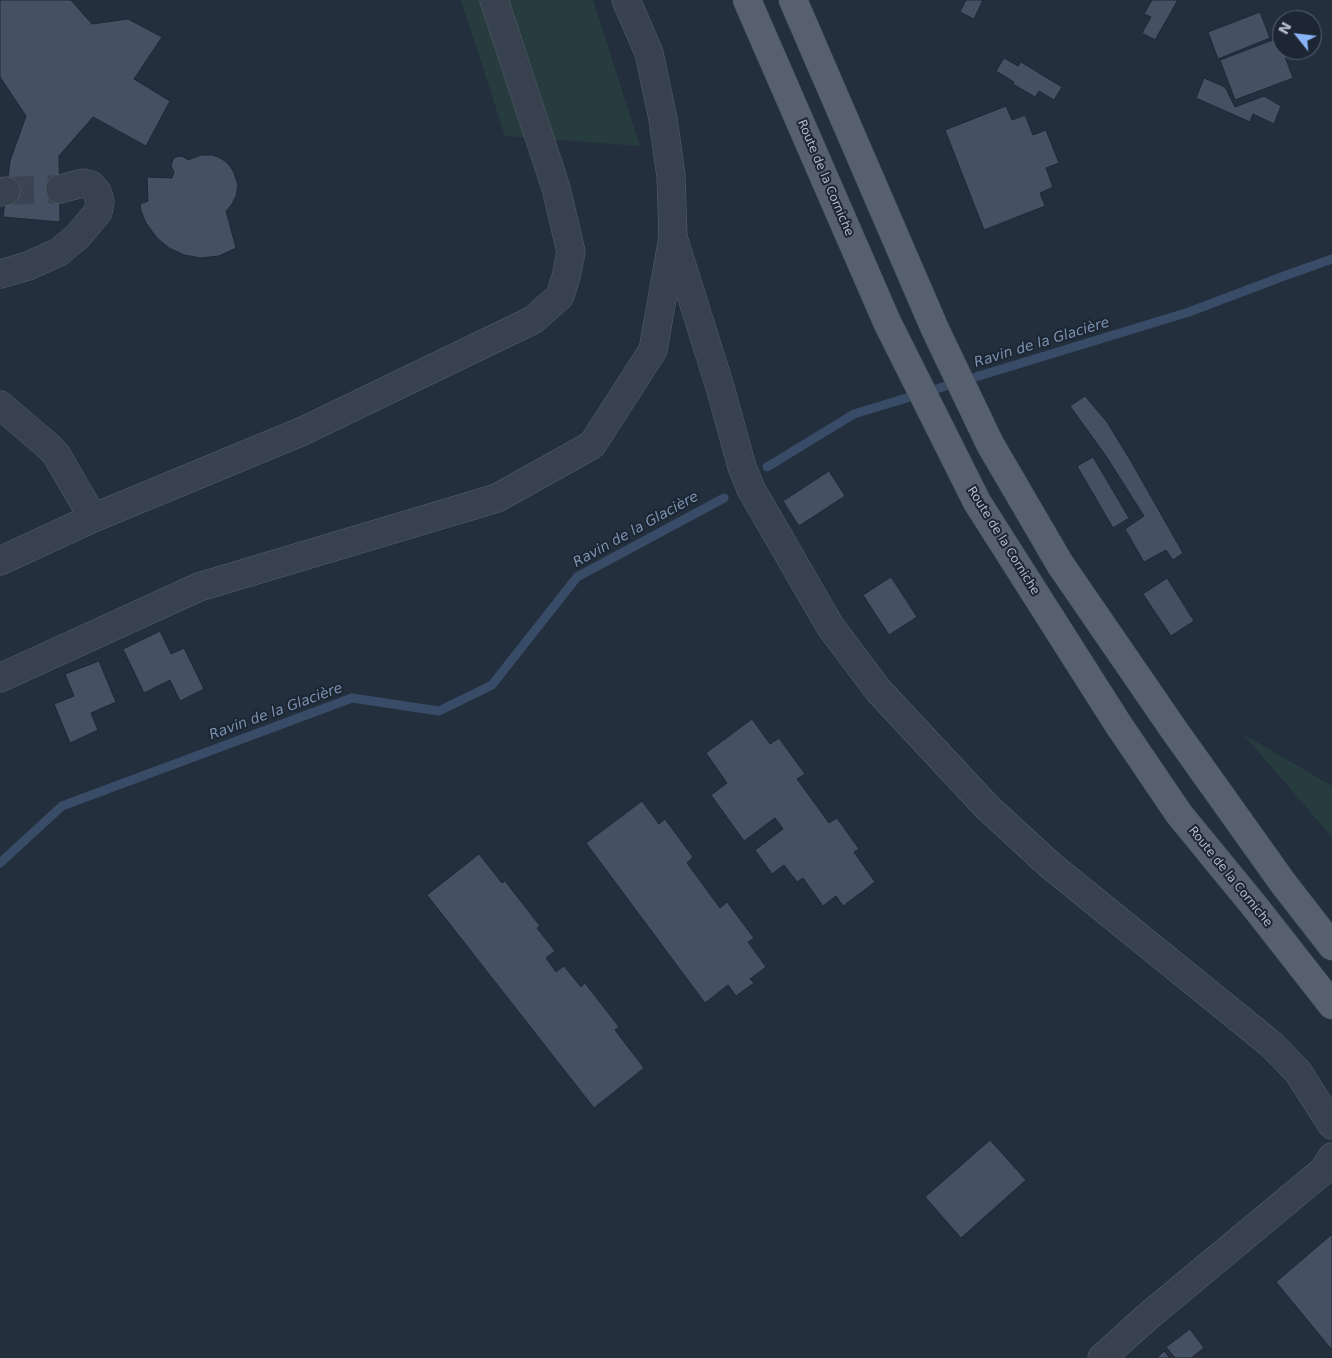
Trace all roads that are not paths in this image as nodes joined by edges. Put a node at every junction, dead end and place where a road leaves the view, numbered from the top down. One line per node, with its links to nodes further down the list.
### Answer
1 (494, 0): 9 (street)
2 (626, 0): 6 (street)
3 (747, 0): 13 (main road, Route de la Corniche)
4 (793, 0): 12 (main road)
5 (60, 189): 7 (street)
6 (673, 237): 11 (street); 14 (street)
7 (0, 274)
8 (0, 405): 9 (street)
9 (94, 518): 10 (street)
10 (0, 561)
11 (0, 678)
12 (1332, 946)
13 (1332, 1005)
14 (1332, 1125)
15 (1332, 1157): 16 (street)
16 (1102, 1358)

